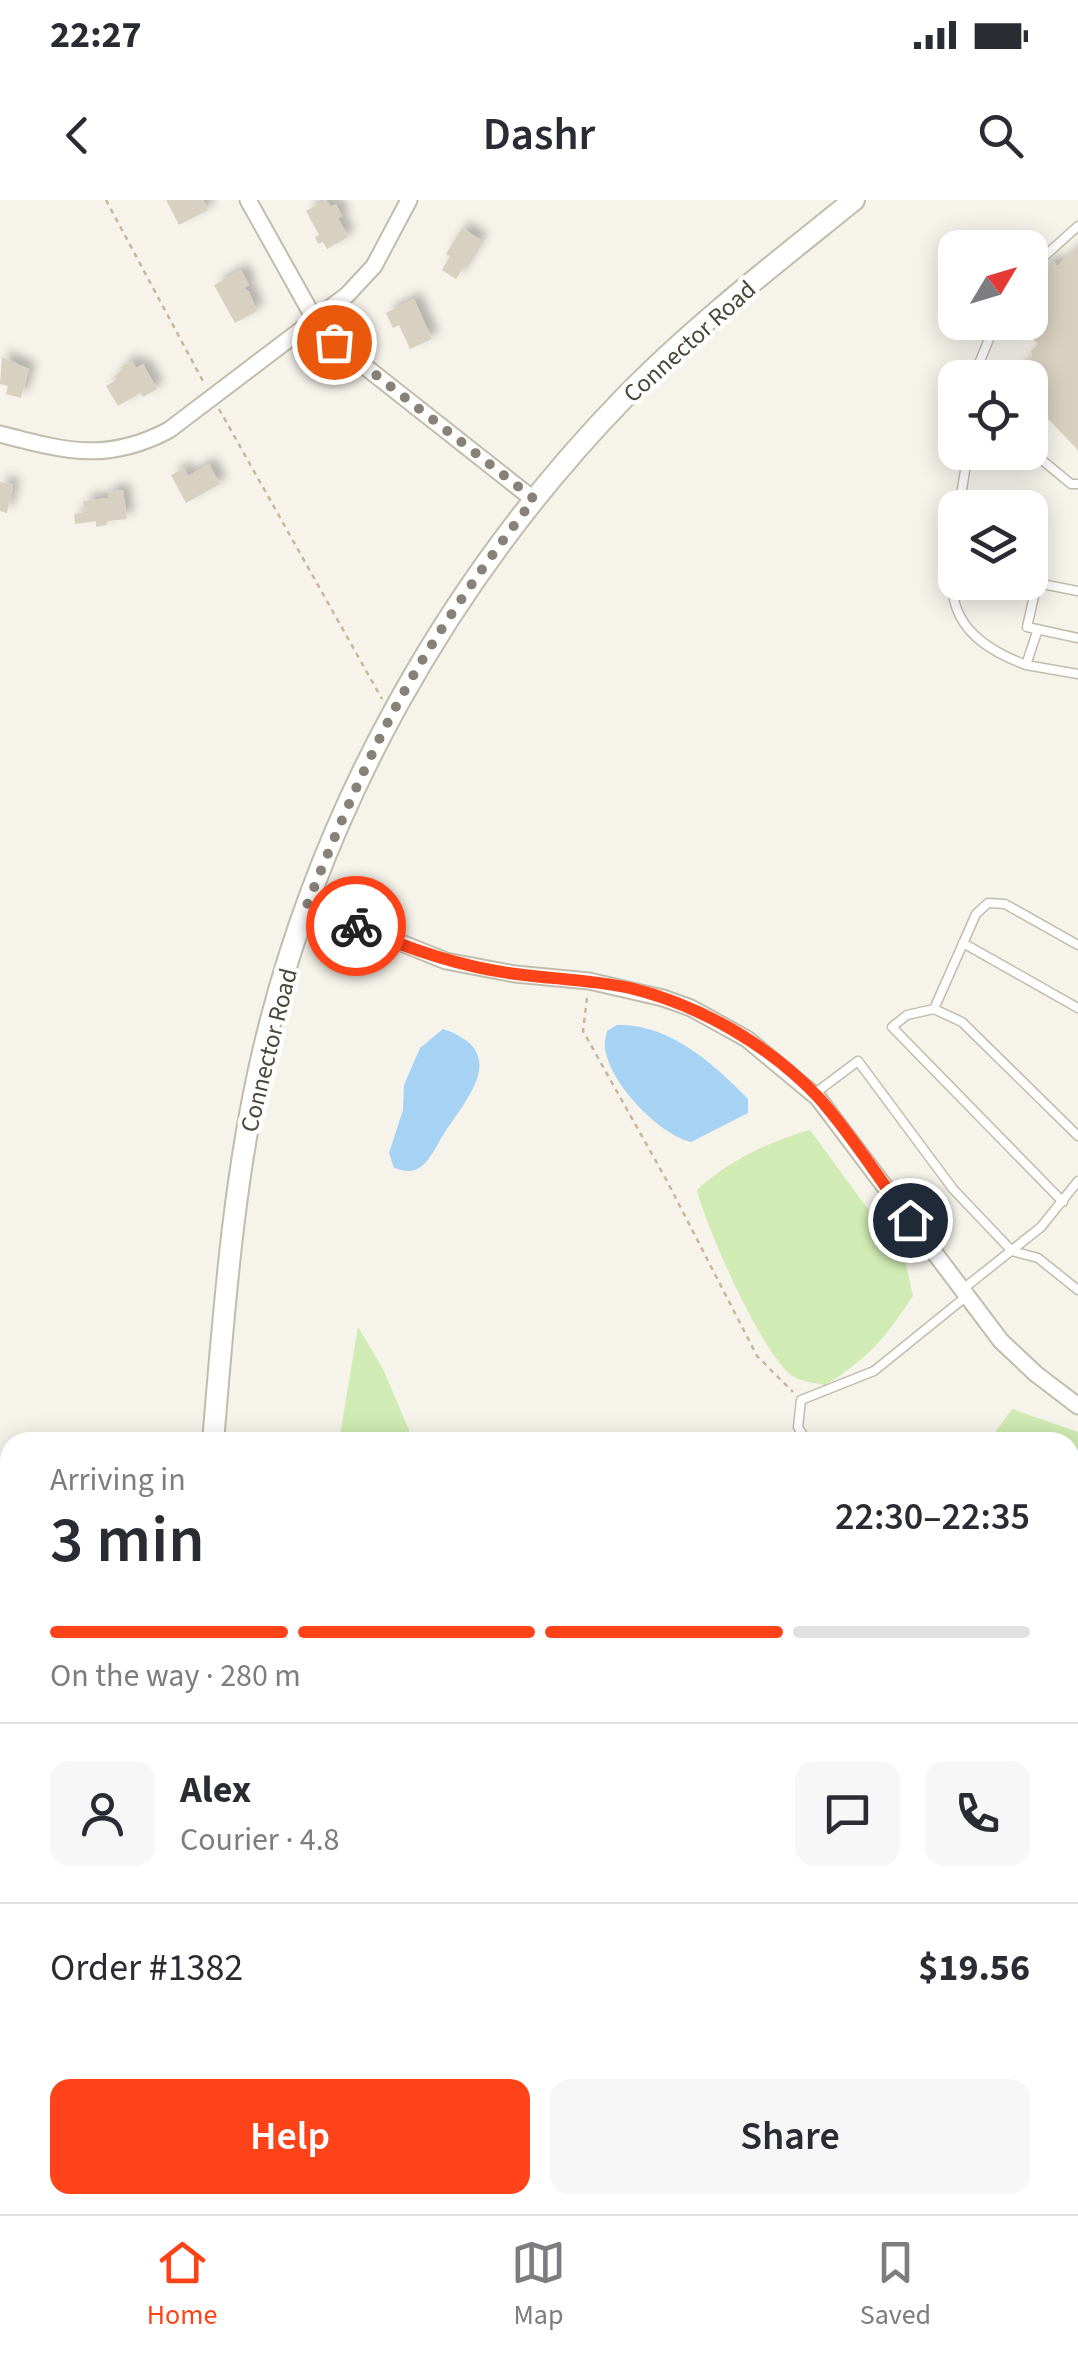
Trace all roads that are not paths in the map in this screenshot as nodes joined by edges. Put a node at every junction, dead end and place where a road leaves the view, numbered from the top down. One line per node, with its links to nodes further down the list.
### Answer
1 (248, 200): 6 (street)
2 (409, 200): 6 (street)
3 (854, 200): 10 (street, Connector Road)
4 (1078, 226): 5 (lane)
5 (1048, 253)
6 (315, 320): 7 (street); 10 (street)
7 (0, 434)
8 (1048, 465): 9 (lane)
9 (1078, 484)
10 (534, 499): 17 (street, Connector Road)
11 (1078, 591): 13 (lane)
12 (954, 600): 15 (lane)
13 (1038, 629): 14 (lane); 15 (lane)
14 (1078, 638)
15 (1026, 665): 16 (lane)
16 (1078, 674)
17 (307, 905): 22 (street); 30 (street, Connector Road)
18 (964, 942): 19 (lane); 20 (lane); 21 (lane)
19 (1078, 945)
20 (1078, 1008)
21 (934, 1010): 23 (lane); 25 (lane)
22 (814, 1094): 26 (lane); 28 (street)
23 (1078, 1136)
24 (1078, 1182): 25 (lane)
25 (1063, 1202): 26 (lane)
26 (1012, 1251): 27 (lane); 28 (lane)
27 (1078, 1290)
28 (965, 1292): 29 (street); 31 (lane)
29 (1078, 1406)
30 (214, 1432)
31 (801, 1432)

